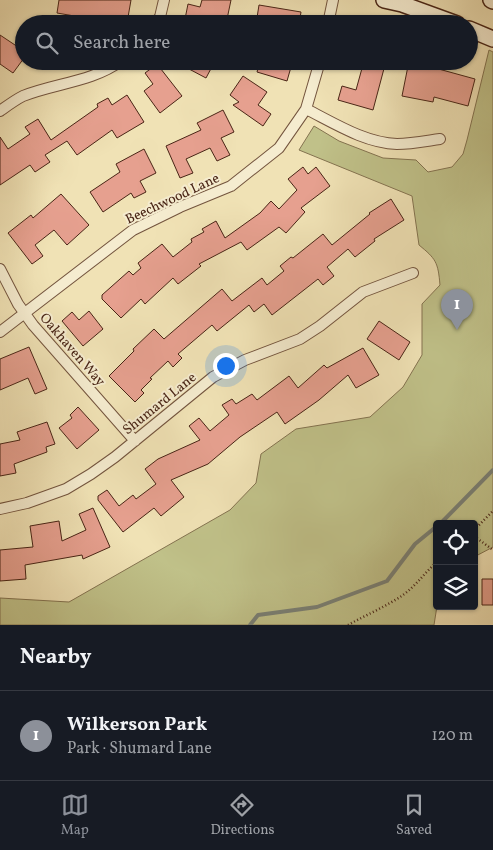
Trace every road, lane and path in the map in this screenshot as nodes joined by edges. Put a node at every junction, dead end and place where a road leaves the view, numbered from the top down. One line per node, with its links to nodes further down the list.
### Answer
1 (164, 0): 4 (street)
2 (333, 0): 5 (street)
3 (384, 0): 6 (main road)
4 (160, 15)
5 (330, 15)
6 (432, 15)
7 (478, 33): 8 (main road)
8 (493, 39)
9 (108, 70): 12 (street)
10 (317, 70): 11 (street, Beechwood Lane)
11 (306, 109): 13 (street); 16 (street, Beechwood Lane)
12 (0, 111)
13 (440, 139)
14 (0, 269): 16 (street, Oakhaven Way)
15 (413, 273): 18 (street, Shumard Lane)
16 (25, 314): 17 (street, Beechwood Lane); 18 (street, Oakhaven Way)
17 (0, 332)
18 (134, 441): 19 (street, Shumard Lane)
19 (0, 509)
20 (493, 511): 21 (path)
21 (478, 526)
22 (478, 539): 23 (path)
23 (493, 550)
24 (433, 565): 25 (path)
25 (348, 625)

